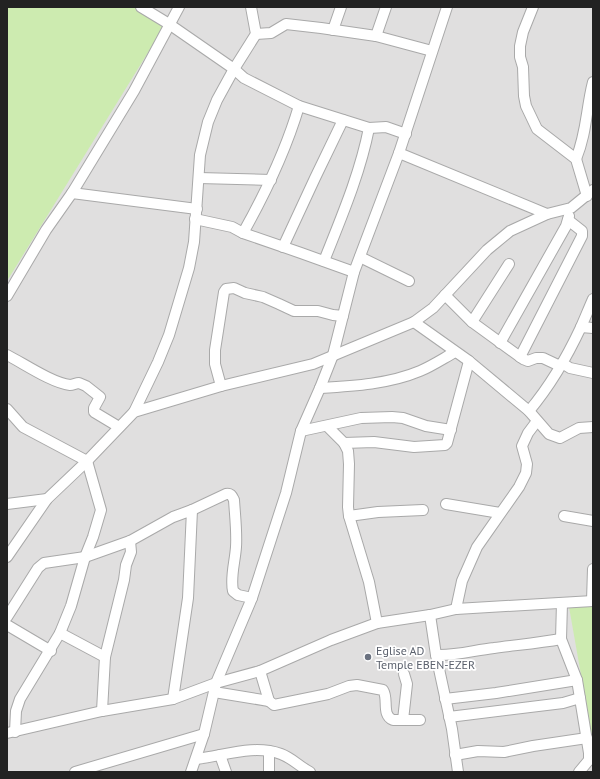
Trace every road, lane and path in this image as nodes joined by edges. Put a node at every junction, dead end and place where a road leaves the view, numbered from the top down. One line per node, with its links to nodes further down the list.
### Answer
1 (141, 7): 8 (street)
2 (179, 7): 8 (street)
3 (251, 7): 10 (street)
4 (341, 7): 9 (street)
5 (386, 7): 11 (street)
6 (447, 7): 12 (street)
7 (534, 7): 20 (street)
8 (169, 24): 13 (street); 23 (street)
9 (333, 30): 10 (street); 11 (street)
10 (256, 34): 13 (street)
11 (376, 36): 12 (street)
12 (432, 51): 18 (street)
13 (234, 69): 15 (street); 21 (street)
14 (593, 82): 20 (street)
15 (299, 106): 16 (street); 22 (street)
16 (343, 120): 17 (street); 30 (street)
17 (369, 128): 18 (street); 32 (street)
18 (406, 134): 19 (street)
19 (399, 153): 27 (street); 31 (street)
20 (576, 159): 24 (street)
21 (199, 178): 22 (street); 26 (street)
22 (270, 180): 29 (street)
23 (72, 193): 26 (street); 37 (street)
24 (591, 193): 25 (street)
25 (571, 208): 27 (street); 28 (street)
26 (196, 214): 29 (street); 56 (street)
27 (547, 214): 36 (street)
28 (568, 220): 44 (street); 48 (street)
29 (243, 233): 30 (street)
30 (283, 247): 32 (street)
31 (360, 257): 34 (street); 35 (street)
32 (324, 261): 34 (street)
33 (510, 264): 41 (street)
34 (354, 272): 39 (street)
35 (409, 281)
36 (445, 295): 40 (street); 41 (street)
37 (7, 296)
38 (593, 299): 42 (street)
39 (343, 316): 47 (street); 52 (street)
40 (414, 322): 45 (street); 47 (street)
41 (472, 322): 44 (street)
42 (581, 327): 43 (street); 50 (street)
43 (593, 328)
44 (500, 344): 48 (street)
45 (455, 352): 49 (street); 53 (street)
46 (7, 355): 60 (street)
47 (333, 355): 52 (street); 53 (street)
48 (520, 357): 50 (street)
49 (469, 361): 55 (street); 61 (street)
50 (561, 364): 51 (street); 55 (street)
51 (593, 373)
52 (220, 386): 56 (street)
53 (320, 388): 62 (street)
54 (7, 409): 64 (street)
55 (529, 411): 57 (street)
56 (134, 412): 60 (street)
57 (537, 420): 59 (street); 70 (street)
58 (327, 426): 61 (street); 62 (street); 63 (street)
59 (593, 426)
60 (119, 427): 64 (street)
61 (451, 430): 63 (street)
62 (301, 431): 78 (street)
63 (344, 443): 71 (street)
64 (86, 461): 65 (street); 75 (street)
65 (47, 499): 66 (street); 76 (street)
66 (7, 504)
67 (446, 504): 70 (street)
68 (192, 510): 74 (street); 78 (street); 96 (street)
69 (423, 510): 71 (street)
70 (500, 513): 81 (street)
71 (350, 516): 84 (street)
72 (564, 516): 73 (street)
73 (593, 521)
74 (130, 541): 75 (street); 90 (street)
75 (85, 557): 83 (street); 86 (street)
76 (7, 558)
77 (593, 569): 79 (street)
78 (252, 598): 94 (street)
79 (592, 601): 80 (street)
80 (562, 603): 81 (street); 87 (street)
81 (456, 609): 82 (street)
82 (430, 615): 84 (street); 89 (street)
83 (7, 617)
84 (377, 623): 91 (street)
85 (7, 625): 88 (street)
86 (60, 634): 88 (street); 90 (street)
87 (561, 639): 89 (street); 93 (street)
88 (51, 651): 103 (street)
89 (436, 655): 97 (street)
90 (105, 657): 99 (street)
91 (260, 671): 94 (street); 98 (street)
92 (404, 674): 101 (street)
93 (577, 680): 95 (street); 97 (street)
94 (215, 687): 96 (street); 98 (street); 104 (street)
95 (580, 698): 100 (street); 105 (street)
96 (173, 699): 99 (street)
97 (445, 699): 100 (street)
98 (269, 701): 101 (street)
99 (102, 711): 103 (street)
100 (449, 717): 108 (street)
101 (403, 720): 102 (street)
102 (420, 720)
103 (11, 732)
104 (204, 734): 109 (street); 110 (street)
105 (588, 738): 108 (street); 116 (street)
106 (269, 751): 107 (street); 113 (street); 114 (street)
107 (220, 755): 109 (street); 112 (street)
108 (455, 755): 115 (street)
109 (196, 759): 111 (street)
110 (75, 772)
111 (191, 772)
112 (226, 772)
113 (269, 772)
114 (310, 772)
115 (458, 772)
116 (579, 772)

